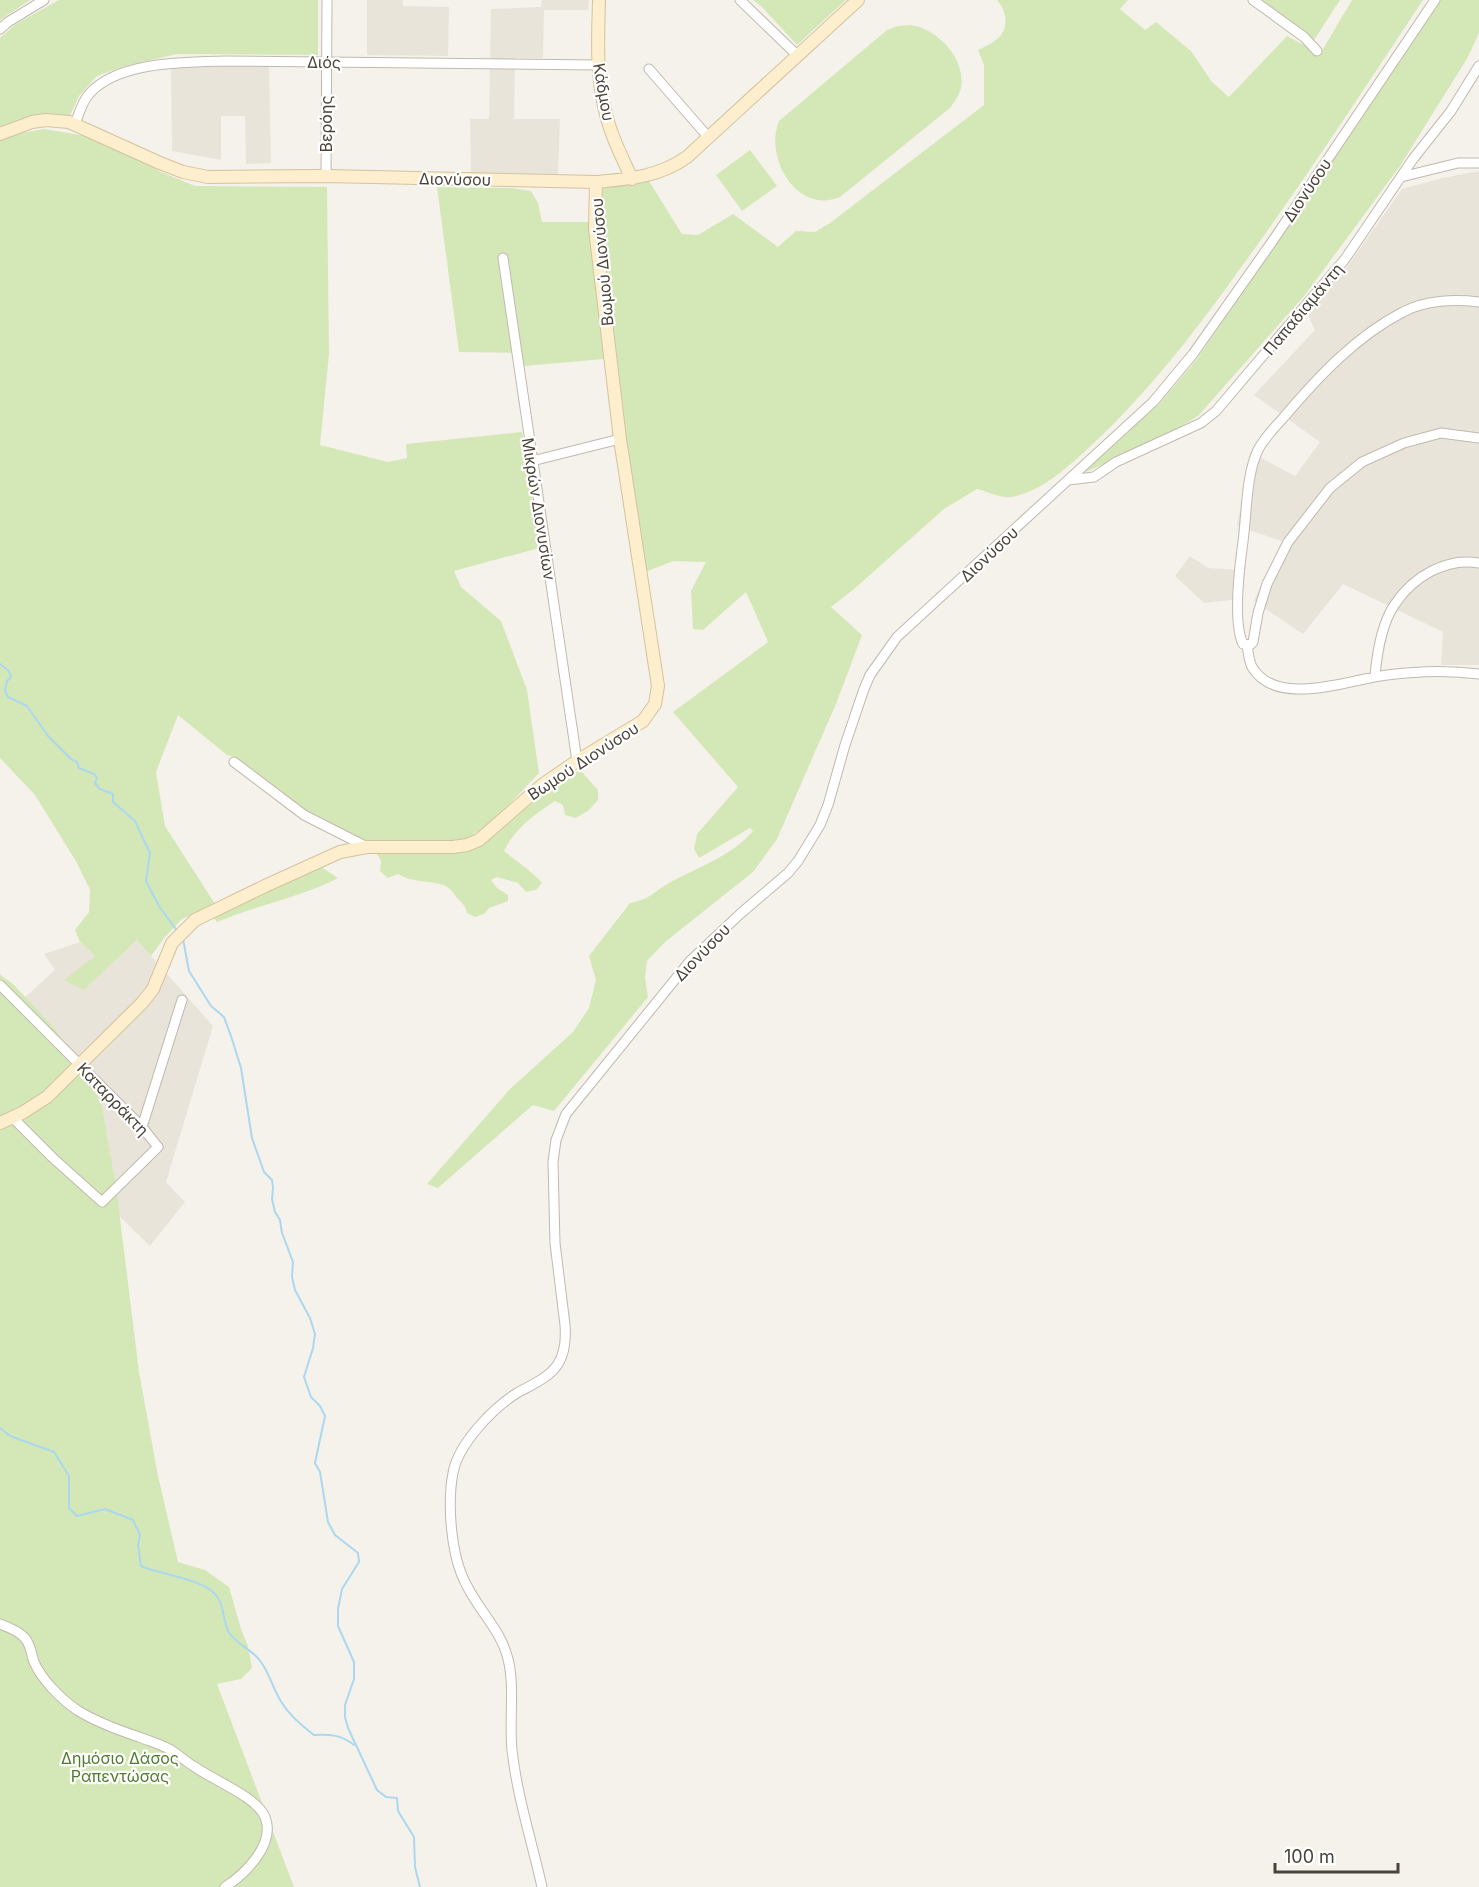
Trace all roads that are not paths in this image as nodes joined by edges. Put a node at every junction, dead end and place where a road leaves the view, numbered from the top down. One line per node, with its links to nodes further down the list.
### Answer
1 (44, 0): 8 (street)
2 (327, 0): 11 (street, Βερόης)
3 (599, 0): 12 (street, Κάδμου)
4 (740, 0): 10 (street)
5 (858, 0): 10 (street, Διονύσου)
6 (1253, 0): 9 (street)
7 (1435, 0): 28 (street, Διονύσου)
8 (0, 29)
9 (1317, 51)
10 (798, 56): 17 (street, Διονύσου)
11 (326, 62): 12 (street, Διός); 15 (street, Διός); 19 (street, Βερόης)
12 (598, 65): 21 (street, Κάδμου)
13 (1479, 66): 20 (street, Παπαδιαμάντη)
14 (649, 69): 17 (street)
15 (75, 124): 16 (street, Διονύσου); 19 (street, Διονύσου)
16 (0, 134)
17 (709, 138): 21 (street, Διονύσου)
18 (1479, 163): 20 (street)
19 (326, 176): 22 (street, Διονύσου)
20 (1401, 177): 28 (street, Παπαδιαμάντη)
21 (632, 179): 22 (street, Διονύσου)
22 (596, 182): 26 (street, Βωμού Διονύσου)
23 (503, 258): 27 (street, Μικρών Διονυσίων)
24 (1479, 302): 30 (street)
25 (1479, 438): 30 (street)
26 (620, 439): 27 (street); 33 (street, Βωμού Διονύσου)
27 (531, 461): 33 (street, Μικρών Διονυσίων)
28 (1067, 480): 44 (street, Διονύσου)
29 (1479, 563): 32 (street)
30 (1247, 645): 32 (street)
31 (1479, 674): 32 (street)
32 (1376, 676)
33 (577, 761): 35 (street, Βωμού Διονύσου)
34 (234, 762): 35 (street)
35 (367, 847): 38 (street, Βωμού Διονύσου)
36 (0, 986): 38 (street, Καταρράκτη)
37 (182, 1000): 41 (street)
38 (80, 1065): 39 (street); 41 (street, Καταρράκτη)
39 (13, 1118): 40 (street); 41 (street, Καταρράκτη)
40 (0, 1123)
41 (142, 1127)
42 (0, 1624): 43 (street)
43 (225, 1887)
44 (542, 1887)

